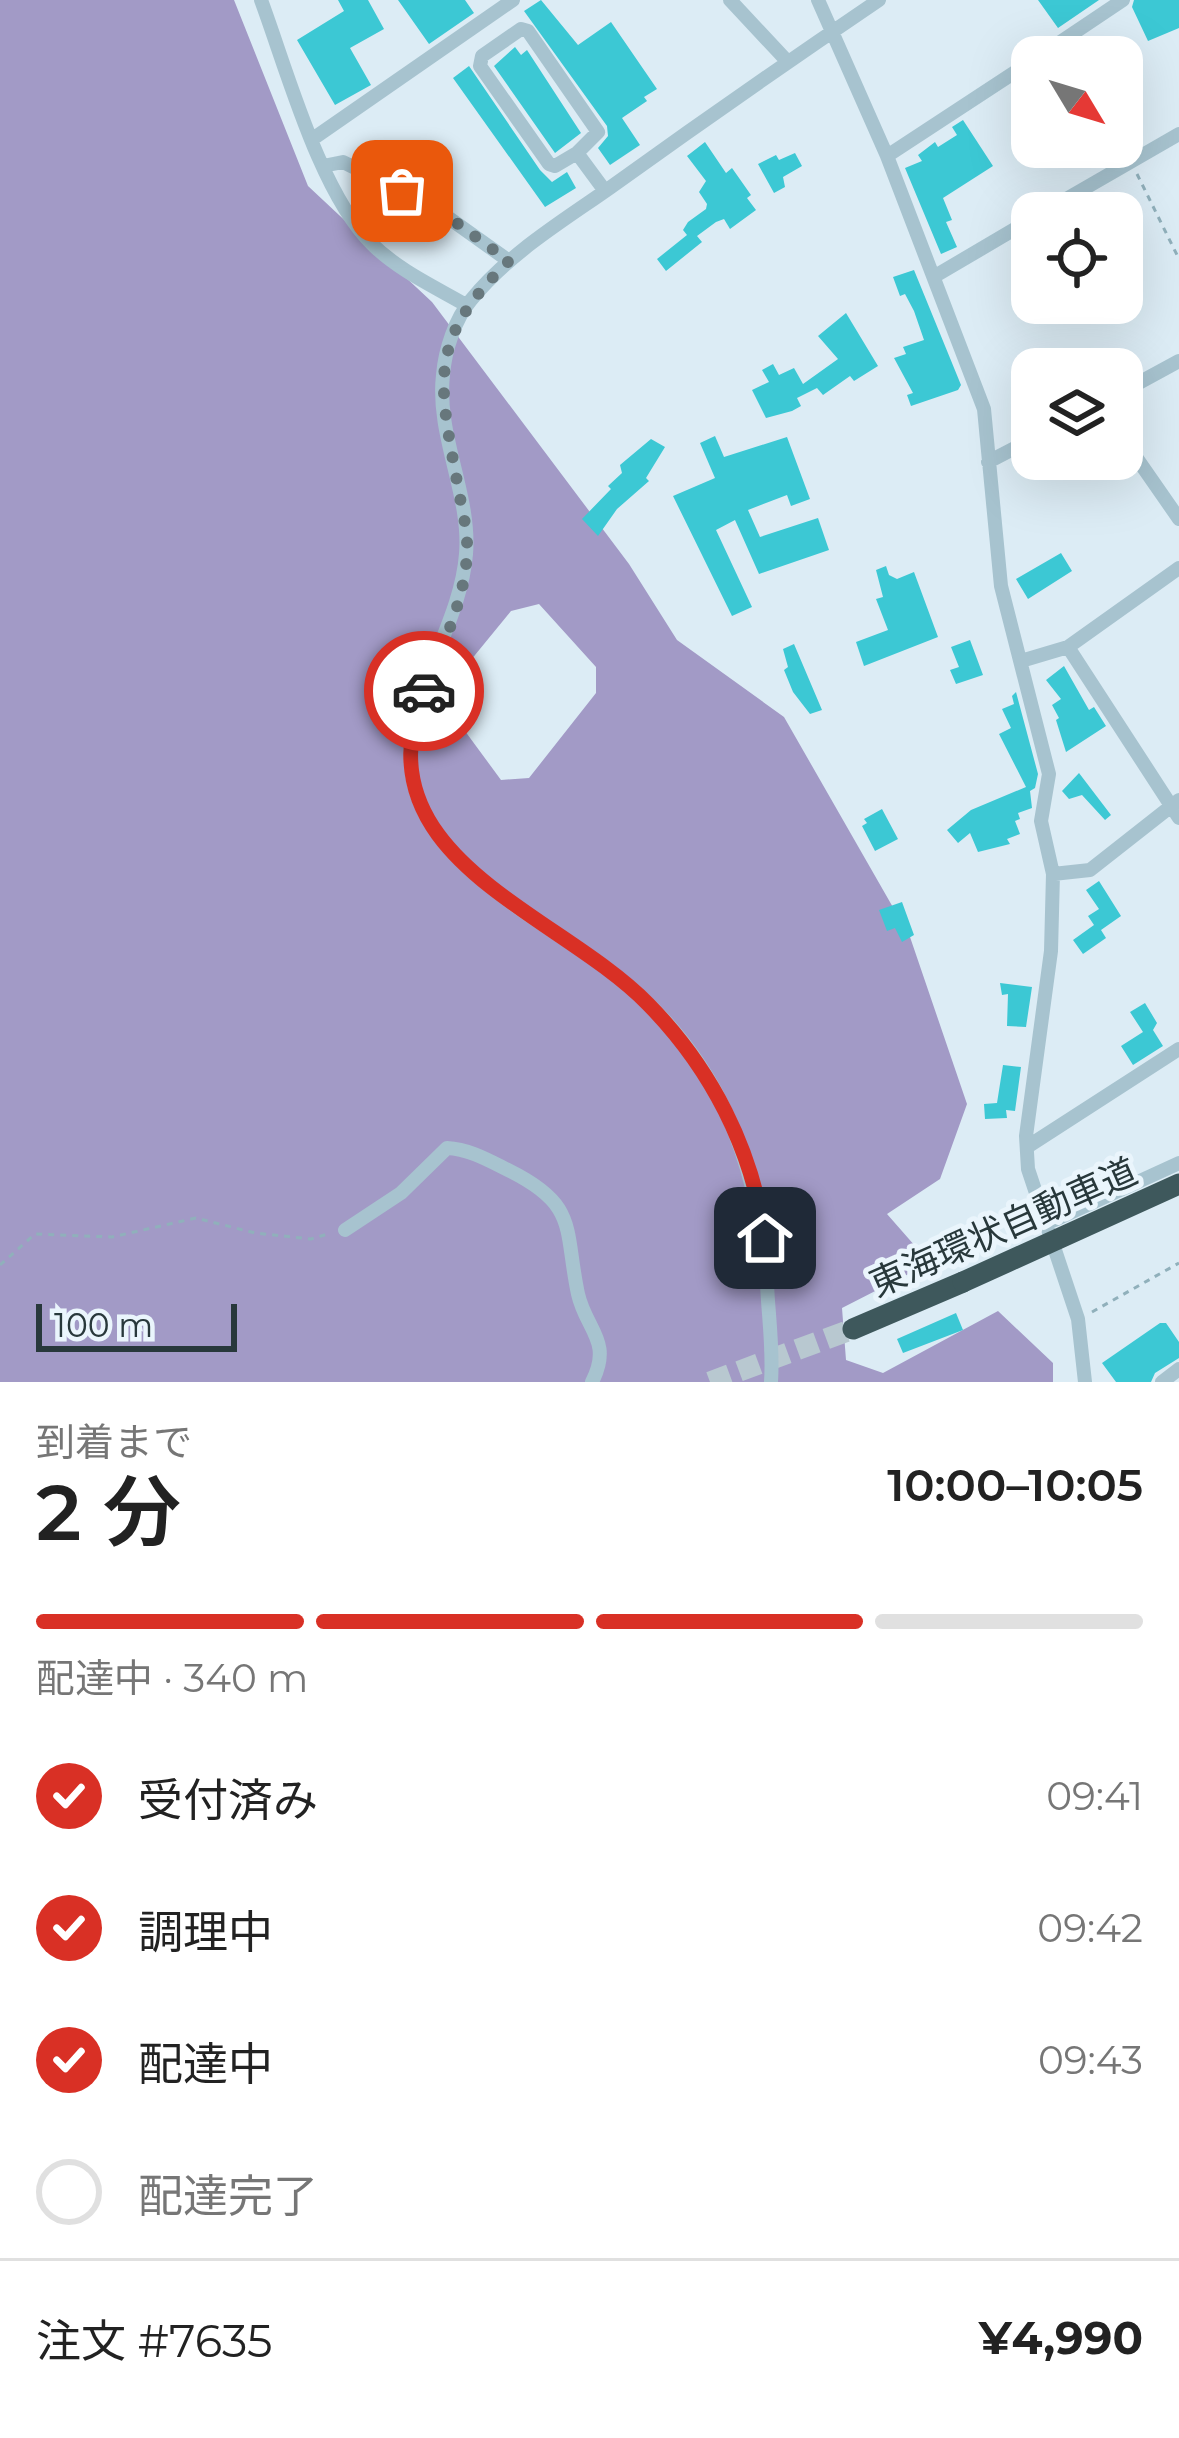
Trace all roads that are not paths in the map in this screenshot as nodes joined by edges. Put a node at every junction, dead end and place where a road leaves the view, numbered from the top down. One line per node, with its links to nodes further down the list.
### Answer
1 (261, 0): 12 (street)
2 (514, 0): 12 (street)
3 (730, 0): 9 (street)
4 (818, 0): 7 (street)
5 (879, 0): 7 (street)
6 (1123, 0): 8 (street)
7 (831, 32): 9 (street); 14 (street)
8 (1069, 36)
9 (787, 61): 16 (street)
10 (1011, 75): 14 (street)
11 (1179, 134): 17 (street)
12 (314, 139): 15 (street)
13 (577, 153): 13 (street); 16 (street)
14 (887, 156): 20 (street)
15 (323, 166): 19 (street); 21 (street)
16 (604, 191): 19 (street)
17 (1077, 192)
18 (1011, 231): 20 (street)
19 (509, 261): 21 (street)
20 (935, 276): 25 (street)
21 (466, 305): 42 (street)
22 (1179, 361): 23 (street)
23 (1143, 381)
24 (1011, 450): 25 (street)
25 (988, 462): 30 (street)
26 (1143, 467): 27 (street)
27 (1179, 519)
28 (1179, 568): 29 (street)
29 (1068, 647): 30 (street); 31 (street)
30 (1021, 661): 32 (street)
31 (1176, 808): 32 (street)
32 (1053, 874): 34 (street)
33 (1179, 1049): 34 (street)
34 (1027, 1147): 37 (street)
35 (1179, 1163): 37 (street)
36 (1179, 1184): 39 (highway, 東海環状自動車道, bridge)
37 (1046, 1224): 43 (street)
38 (345, 1230): 41 (street)
39 (853, 1329)
40 (1179, 1369): 44 (street)
41 (592, 1382)
42 (771, 1382)
43 (1085, 1382)
44 (1162, 1382)

